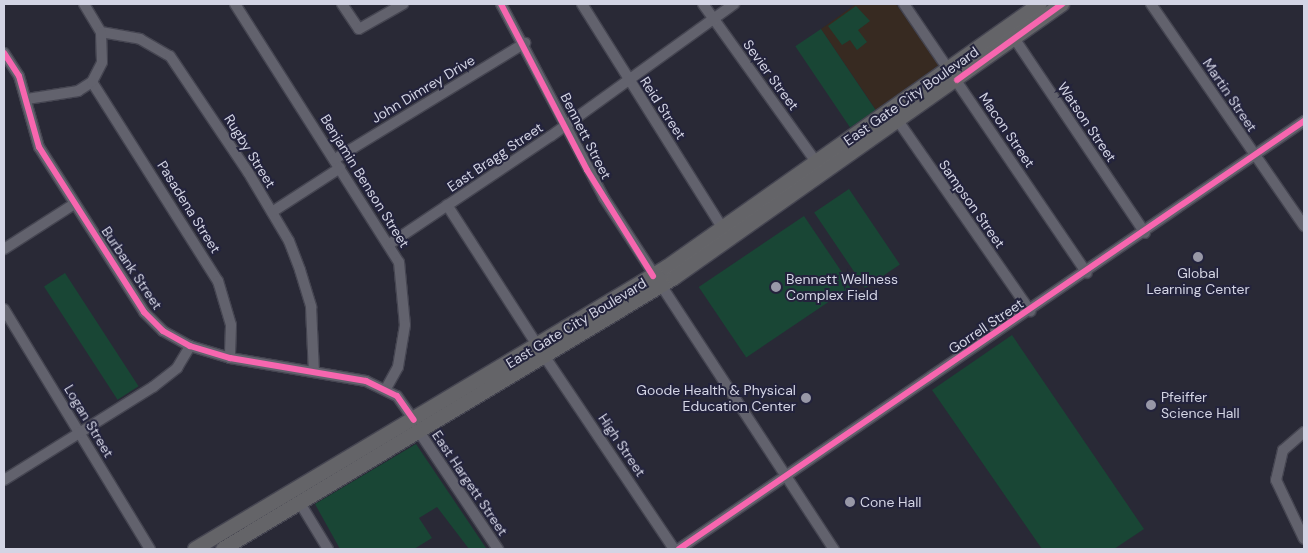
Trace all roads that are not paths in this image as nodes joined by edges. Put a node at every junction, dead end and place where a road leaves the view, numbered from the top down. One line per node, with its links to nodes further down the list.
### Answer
1 (84, 4): 14 (street)
2 (234, 4): 26 (street, Benjamin Benson Street)
3 (342, 4): 4 (street)
4 (403, 4)
5 (502, 4): 16 (street, Bennett Street)
6 (582, 4): 19 (street, Reid Street)
7 (703, 4): 13 (street, Sevier Street)
8 (734, 4): 13 (street, East Bragg Street)
9 (904, 4): 18 (street, Macon Street)
10 (1040, 4): 15 (main road, East Gate City Boulevard)
11 (1062, 4): 15 (main road, East Gate City Boulevard)
12 (1151, 4): 25 (street, Martin Street)
13 (713, 18): 19 (street, East Bragg Street); 27 (street, Sevier Street)
14 (101, 32): 20 (street); 30 (street, Rugby Street)
15 (1011, 33): 18 (main road, East Gate City Boulevard); 33 (street, Watson Street)
16 (525, 43): 24 (street, Bennett Street); 26 (street, John Dimrey Drive)
17 (4, 53): 21 (street, Burbank Street)
18 (953, 75): 22 (main road, East Gate City Boulevard); 36 (street, Macon Street)
19 (628, 79): 24 (street, East Bragg Street); 32 (street, Reid Street)
20 (92, 82): 21 (street); 42 (street, Pasadena Street)
21 (27, 99): 28 (street, Burbank Street)
22 (895, 116): 27 (main road, East Gate City Boulevard); 37 (main road, East Gate City Boulevard); 39 (street, Sampson Street)
23 (1304, 120): 25 (street, Gorrell Street)
24 (565, 125): 29 (street, East Bragg Street); 37 (street, Bennett Street)
25 (1255, 155): 31 (street, Martin Street); 33 (street, Gorrell Street)
26 (338, 163): 30 (street, John Dimrey Drive); 34 (street, Benjamin Benson Street)
27 (817, 163): 32 (main road, East Gate City Boulevard)
28 (74, 204): 35 (street); 40 (street, Burbank Street)
29 (447, 205): 34 (street, East Bragg Street); 41 (street, High Street)
30 (272, 212): 43 (street, Rugby Street)
31 (1304, 226)
32 (722, 227): 37 (main road, East Gate City Boulevard)
33 (1145, 233): 36 (street, Gorrell Street)
34 (391, 243): 44 (street, Benjamin Benson Street)
35 (4, 248)
36 (1087, 273): 39 (street, Gorrell Street)
37 (657, 281): 41 (main road, East Gate City Boulevard); 48 (street, Bennett Street)
38 (4, 308): 47 (street, Logan Street)
39 (1030, 311): 48 (street, Gorrell Street)
40 (190, 346): 42 (street, Burbank Street); 47 (street)
41 (542, 352): 45 (main road, East Gate City Boulevard); 57 (street, High Street)
42 (230, 358): 43 (street, Burbank Street)
43 (314, 372): 44 (street, Burbank Street)
44 (386, 389): 45 (street, Burbank Street)
45 (417, 426): 50 (main road, East Gate City Boulevard); 53 (main road, East Gate City Boulevard); 56 (street, East Hargett Street)
46 (1304, 432): 51 (street)
47 (80, 433): 49 (street); 52 (street, Logan Street)
48 (788, 478): 58 (street, Gorrell Street); 59 (street, Bennett Street)
49 (4, 480)
50 (300, 503): 54 (main road, East Gate City Boulevard); 55 (street)
51 (1304, 539)
52 (150, 549)
53 (195, 549)
54 (223, 549)
55 (328, 549)
56 (498, 549)
57 (674, 549)
58 (679, 549)
59 (834, 549)

